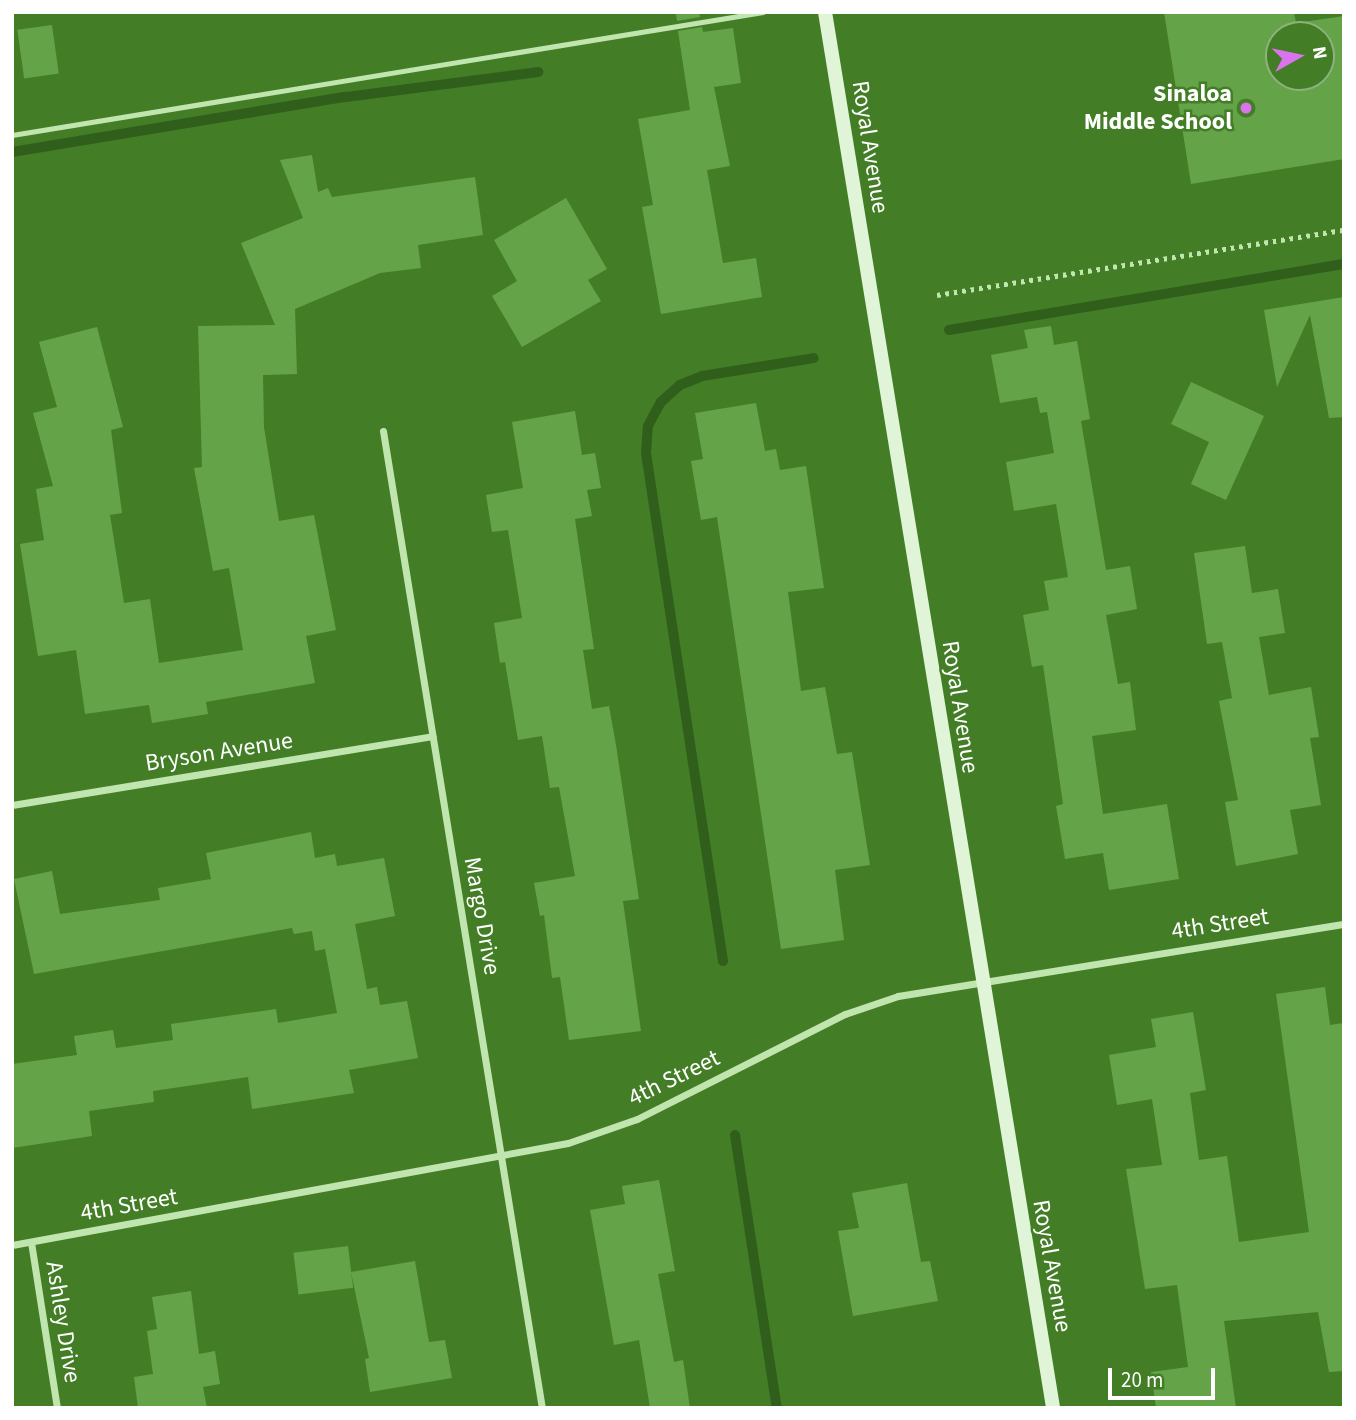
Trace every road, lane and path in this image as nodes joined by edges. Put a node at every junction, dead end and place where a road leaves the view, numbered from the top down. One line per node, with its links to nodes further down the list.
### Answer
1 (763, 12): 3 (lane)
2 (825, 12): 10 (main road, Royal Avenue)
3 (12, 135)
4 (1344, 230): 5 (path)
5 (937, 295)
6 (383, 432): 7 (street, Margo Drive)
7 (432, 737): 8 (street, Bryson Avenue); 11 (street, Margo Drive)
8 (12, 805)
9 (1344, 924): 10 (street, 4th Street)
10 (981, 981): 11 (street, 4th Street); 16 (main road, Royal Avenue)
11 (503, 1157): 12 (street, 4th Street); 15 (street, Margo Drive)
12 (31, 1242): 13 (street, 4th Street); 14 (street, Ashley Drive)
13 (12, 1245)
14 (57, 1408)
15 (542, 1408)
16 (1053, 1408)

